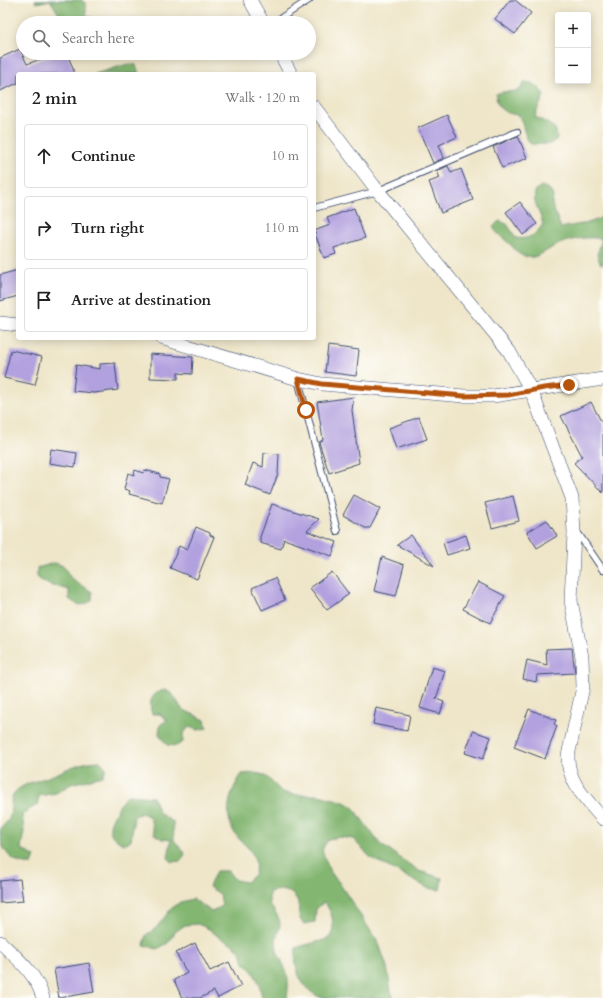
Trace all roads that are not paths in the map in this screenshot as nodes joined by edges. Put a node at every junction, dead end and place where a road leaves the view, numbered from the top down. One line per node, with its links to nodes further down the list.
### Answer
1 (250, 0): 3 (street)
2 (309, 0): 4 (lane)
3 (259, 16)
4 (284, 16)
5 (284, 60): 6 (street)
6 (290, 72)
7 (316, 110): 9 (street)
8 (517, 132): 9 (lane)
9 (378, 191): 10 (lane); 16 (street)
10 (316, 207)
11 (0, 323): 12 (street)
12 (16, 324)
13 (168, 340): 14 (street)
14 (298, 379): 16 (street); 18 (lane)
15 (603, 380): 16 (street)
16 (531, 390): 17 (street)
17 (574, 528): 19 (lane); 20 (street)
18 (338, 531)
19 (603, 570)
20 (603, 819)
21 (0, 942): 22 (street)
22 (43, 998)

